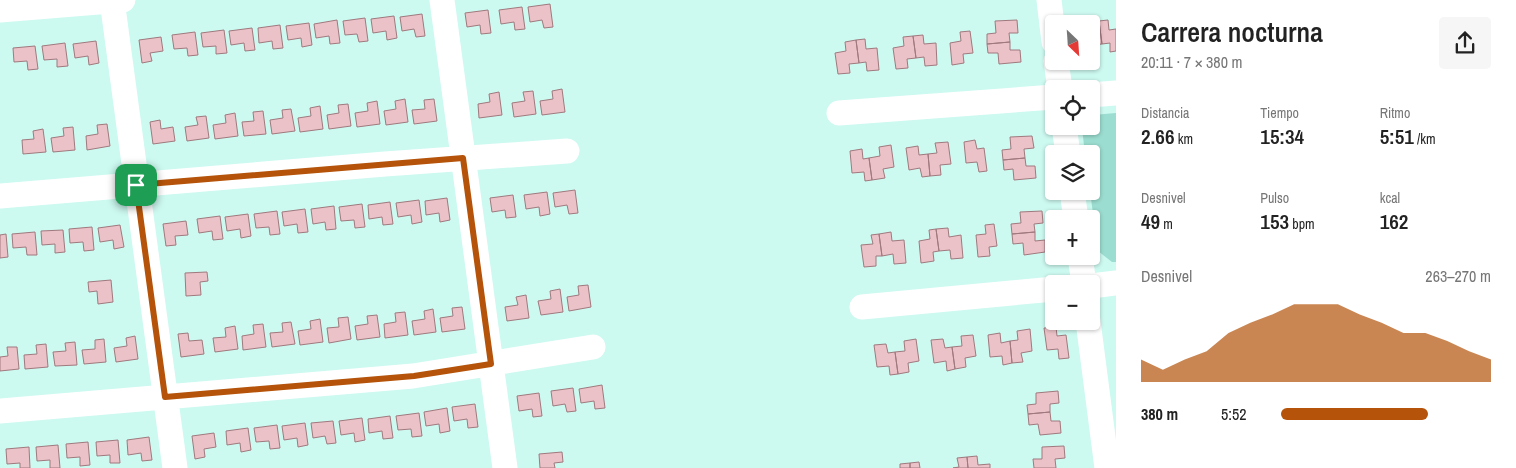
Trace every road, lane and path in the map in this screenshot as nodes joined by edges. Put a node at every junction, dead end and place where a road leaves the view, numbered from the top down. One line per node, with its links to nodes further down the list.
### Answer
1 (115, 0): 4 (street); 12 (street)
2 (442, 0): 11 (street)
3 (1048, 0): 5 (street)
4 (0, 10)
5 (1050, 15)
6 (1116, 93): 7 (street)
7 (1100, 94)
8 (1045, 98): 9 (street)
9 (839, 113)
10 (567, 151): 11 (street)
11 (463, 158): 12 (street); 20 (street)
12 (136, 185): 13 (street); 21 (street)
13 (0, 196)
14 (1116, 283): 15 (street)
15 (1100, 285)
16 (1045, 290): 17 (street)
17 (862, 307)
18 (1089, 330): 25 (street)
19 (592, 347): 20 (street)
20 (491, 364): 21 (street); 24 (street)
21 (165, 397): 22 (street); 23 (street)
22 (0, 411)
23 (175, 468)
24 (505, 468)
25 (1107, 468)

